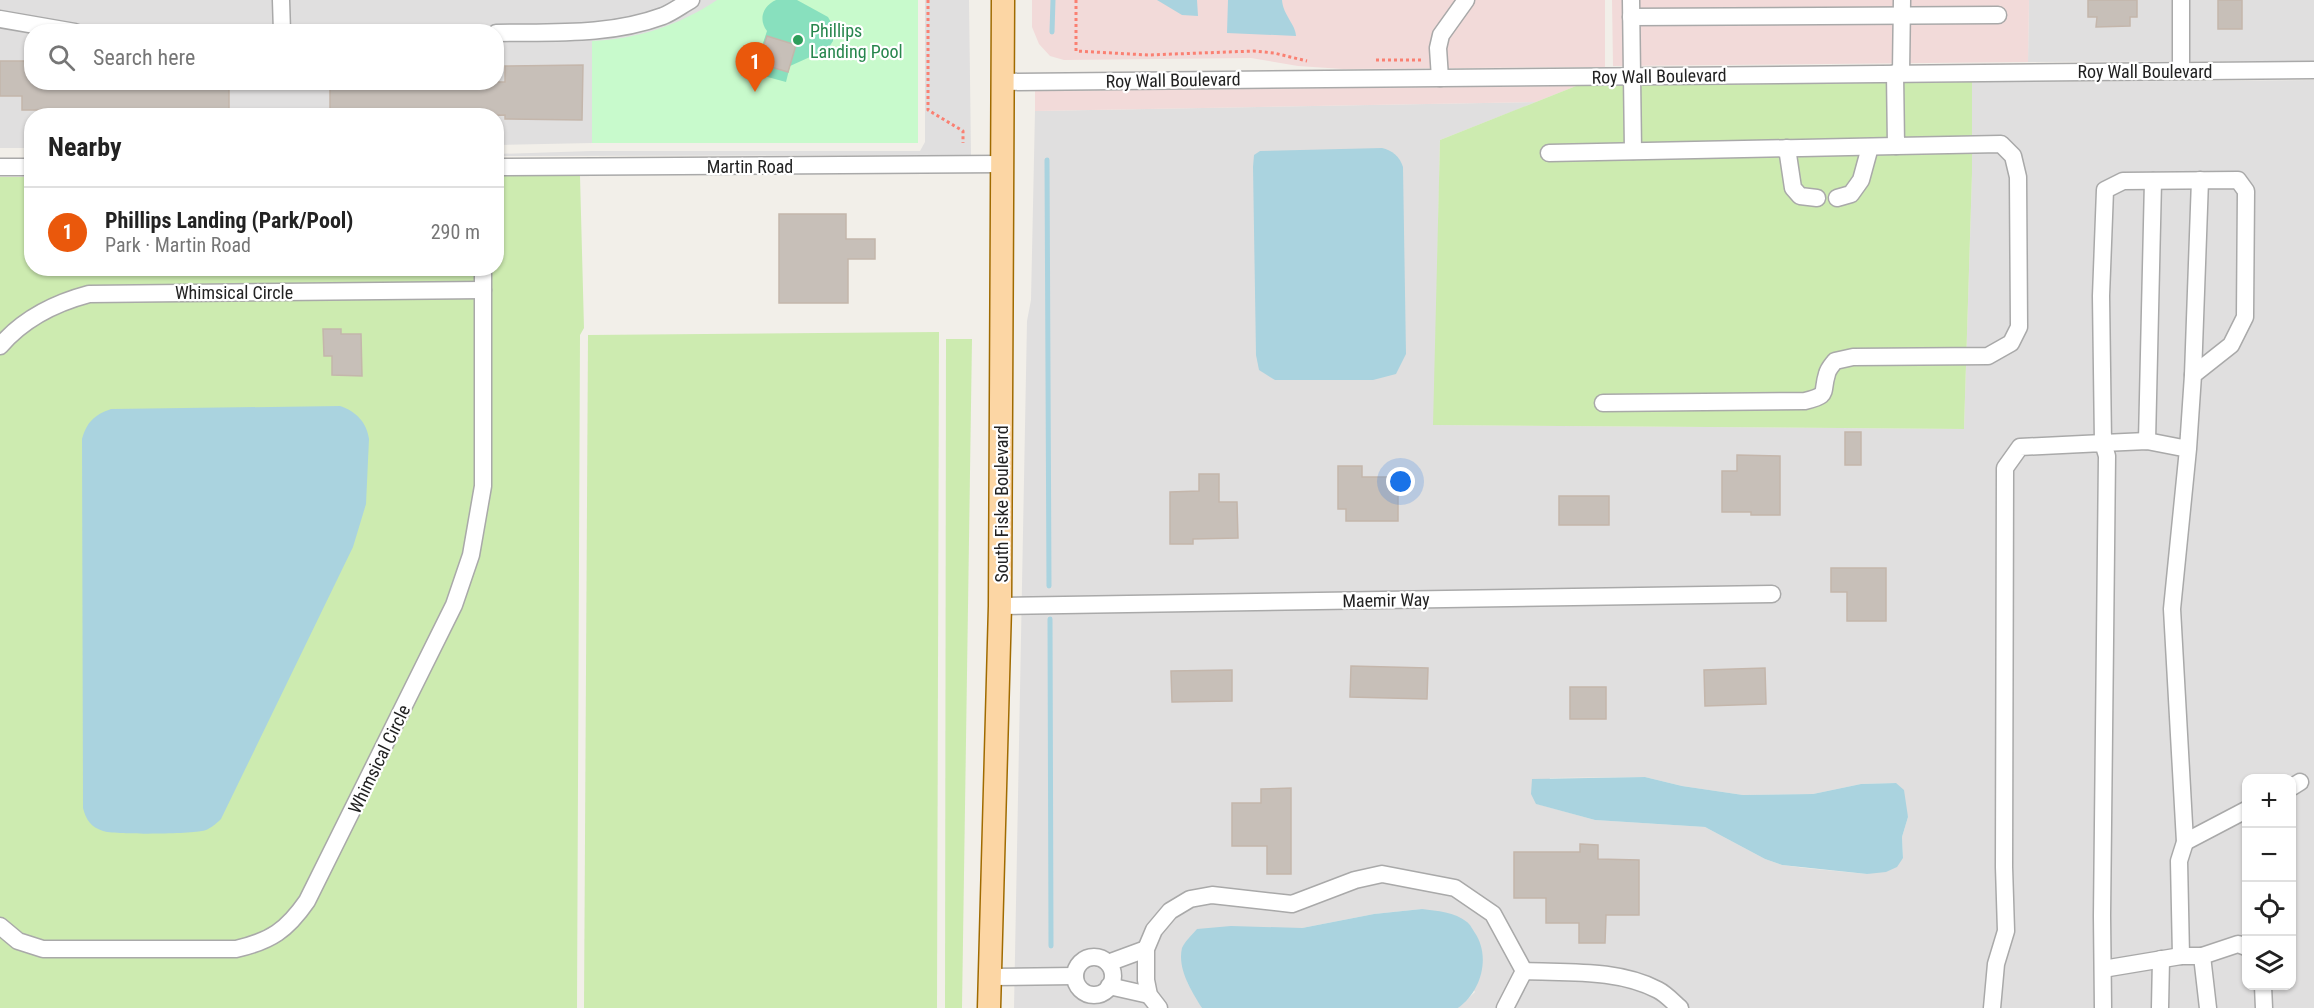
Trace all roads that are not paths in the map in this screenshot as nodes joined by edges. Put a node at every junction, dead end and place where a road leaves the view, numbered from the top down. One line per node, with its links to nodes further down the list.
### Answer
1 (281, 0): 12 (street)
2 (691, 0): 13 (street)
3 (1003, 0): 19 (main road, South Fiske Boulevard)
4 (1466, 0): 18 (street)
5 (1631, 0): 9 (street)
6 (2181, 0): 14 (street)
7 (1902, 8): 8 (street); 9 (street); 16 (street)
8 (1998, 15)
9 (1631, 17): 17 (street)
10 (0, 19): 11 (street)
11 (29, 24)
12 (282, 24)
13 (504, 33)
14 (2181, 70): 15 (street, Roy Wall Boulevard); 16 (street, Roy Wall Boulevard)
15 (2314, 70)
16 (1898, 73): 17 (street, Roy Wall Boulevard); 20 (street)
17 (1632, 76): 18 (street, Roy Wall Boulevard); 23 (street)
18 (1440, 78): 19 (street, Roy Wall Boulevard)
19 (1003, 82): 25 (main road, South Fiske Boulevard)
20 (1896, 146): 21 (street); 37 (street)
21 (1870, 147): 22 (street); 32 (street)
22 (1787, 148): 23 (street); 31 (street)
23 (1633, 151): 24 (street)
24 (1549, 153)
25 (1004, 164): 26 (street, Martin Road); 42 (main road, South Fiske Boulevard)
26 (504, 166)
27 (0, 167): 28 (street)
28 (24, 167)
29 (2200, 180): 30 (street); 36 (street); 36 (street)
30 (2153, 181): 38 (street); 39 (street)
31 (1816, 198)
32 (1837, 198)
33 (483, 276): 34 (street, Whimsical Circle)
34 (483, 290): 35 (street, Whimsical Circle); 45 (street, Whimsical Circle)
35 (0, 346)
36 (2193, 375): 40 (street)
37 (1603, 403)
38 (2147, 441): 39 (street); 40 (street)
39 (2103, 443): 52 (street); 62 (street)
40 (2188, 449): 44 (street)
41 (1772, 594): 42 (street, Maemir Way)
42 (1000, 606): 55 (main road, South Fiske Boulevard)
43 (2242, 813): 44 (street)
44 (2185, 842): 48 (street)
45 (0, 926)
46 (2242, 945): 49 (street)
47 (1146, 949): 51 (street); 53 (street); 58 (street)
48 (2181, 956): 49 (street); 50 (street)
49 (2202, 956): 65 (street)
50 (2161, 959): 52 (street); 64 (street)
51 (1108, 963): 54 (street); 56 (street)
52 (2103, 969): 63 (street)
53 (1524, 970): 60 (street); 61 (street)
54 (1075, 976): 55 (street); 56 (street)
55 (990, 977): 59 (main road, South Fiske Boulevard)
56 (1109, 986): 58 (street)
57 (2263, 990): 66 (street)
58 (1154, 1002)
59 (989, 1008)
60 (1504, 1008)
61 (1680, 1008)
62 (1992, 1008)
63 (2103, 1008)
64 (2160, 1008)
65 (2208, 1008)
66 (2264, 1008)

